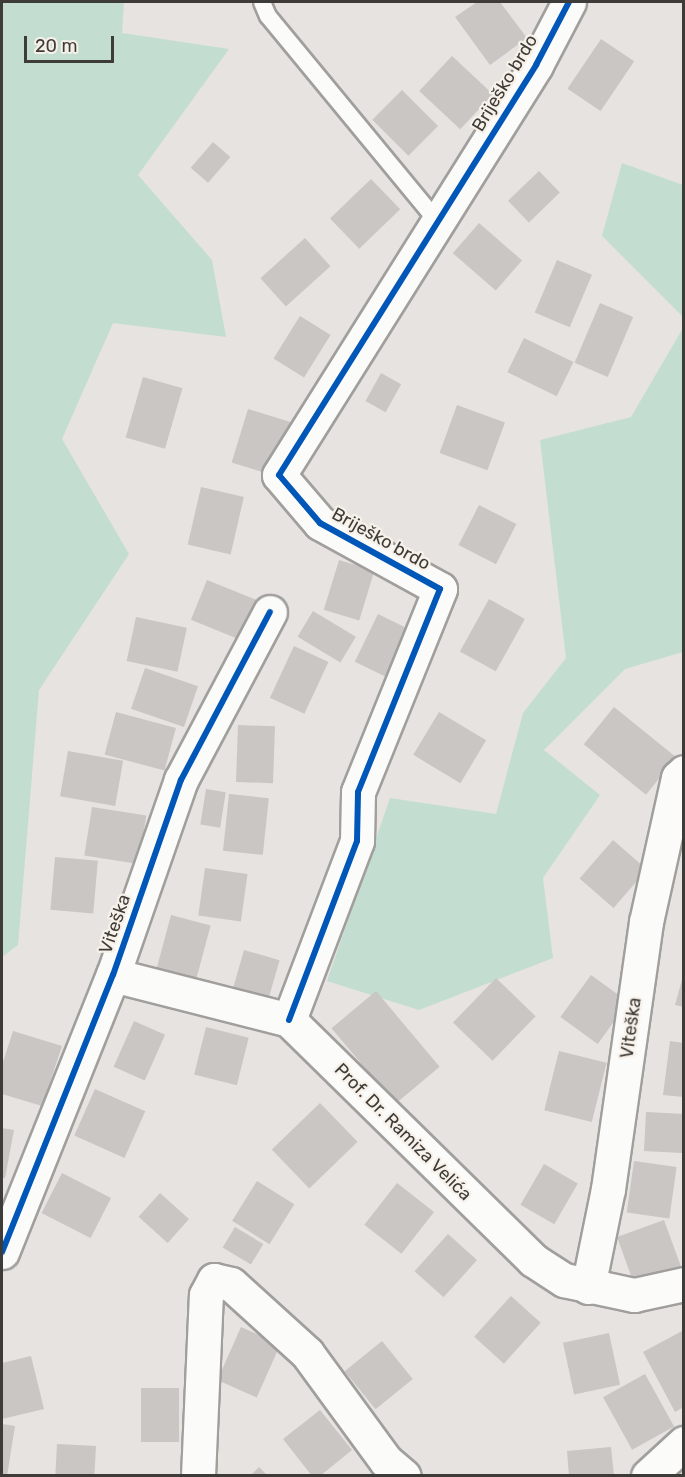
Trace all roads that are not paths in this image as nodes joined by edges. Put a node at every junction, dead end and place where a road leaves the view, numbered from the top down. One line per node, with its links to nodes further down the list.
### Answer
1 (262, 2): 3 (lane)
2 (569, 2): 3 (street, Briješko brdo)
3 (437, 221): 7 (street, Briješko brdo)
4 (270, 612): 6 (street, Viteška)
5 (684, 772): 10 (street, Viteška)
6 (113, 975): 7 (street); 8 (street, Viteška)
7 (289, 1020): 10 (street, Prof. Dr. Ramiza Velića)
8 (2, 1252)
9 (684, 1284): 10 (street, Prof. Dr. Ramiza Velića)
10 (588, 1287)
11 (684, 1443): 14 (street)
12 (198, 1476): 13 (street)
13 (404, 1476)
14 (648, 1476)

